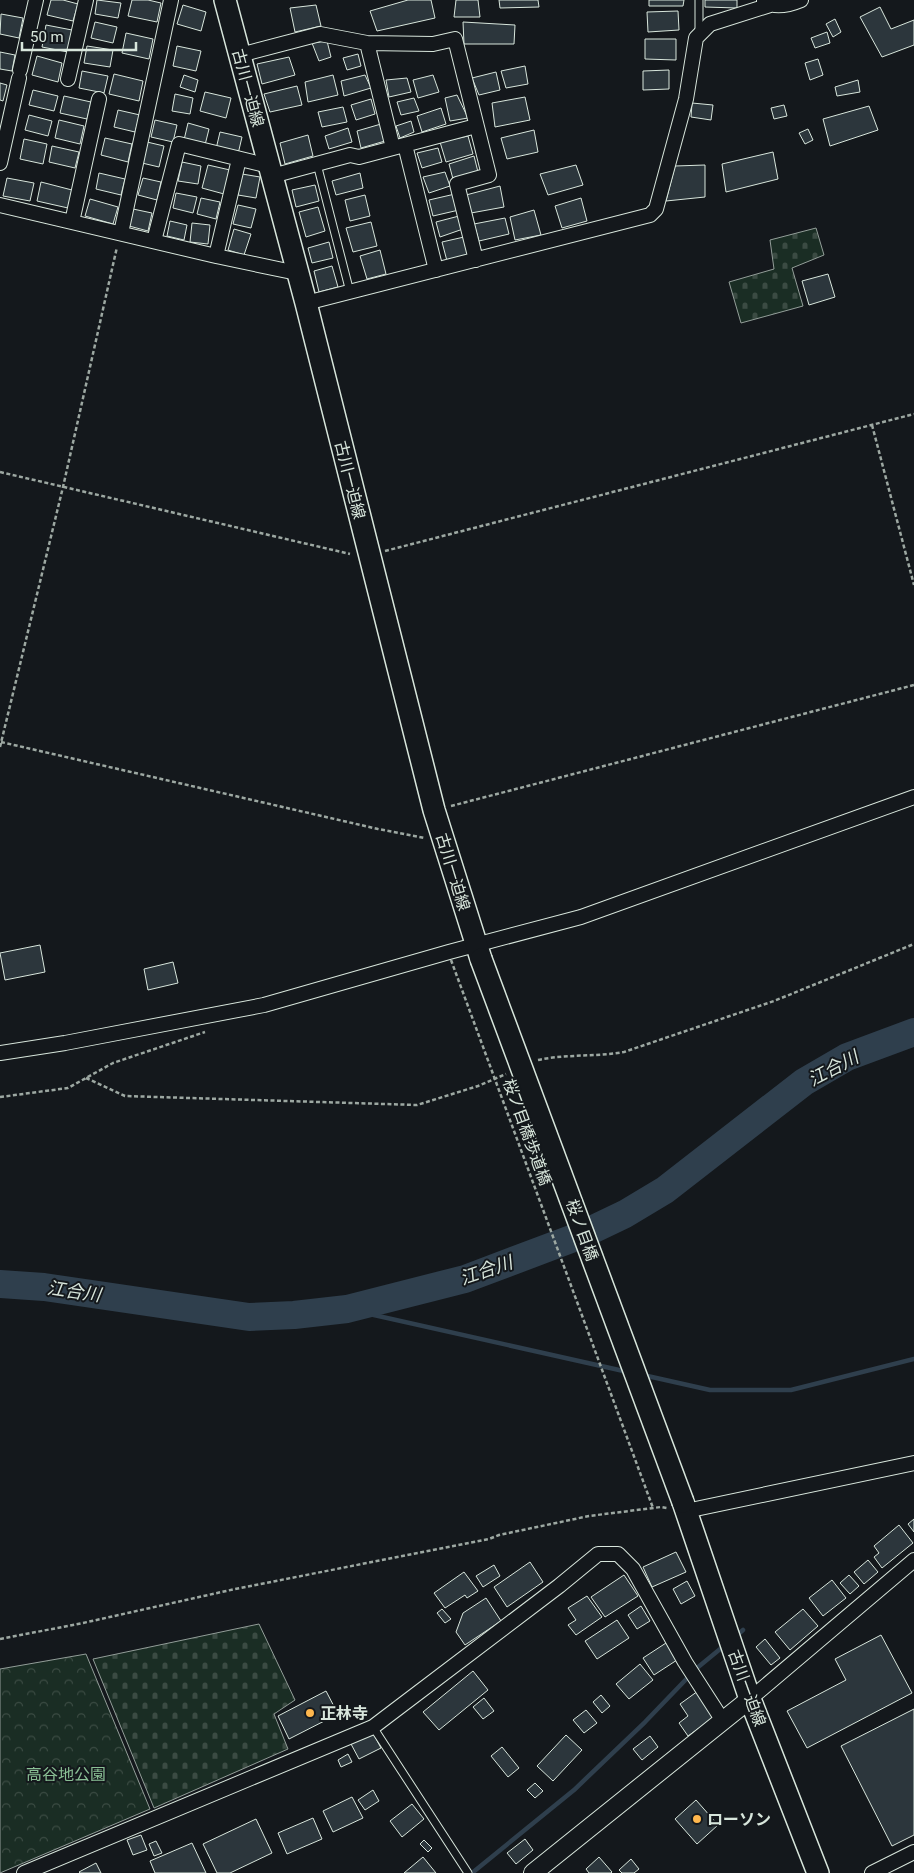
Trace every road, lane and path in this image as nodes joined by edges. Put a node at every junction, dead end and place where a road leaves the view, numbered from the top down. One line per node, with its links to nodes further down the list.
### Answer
1 (36, 0): 16 (street)
2 (86, 0): 11 (street)
3 (171, 0): 21 (street)
4 (225, 0): 10 (main road, 古川一迫線)
5 (699, 0): 8 (lane)
6 (801, 0): 7 (street)
7 (766, 3): 8 (street)
8 (699, 35): 24 (street)
9 (367, 43): 10 (street); 13 (street); 14 (street)
10 (240, 55): 18 (main road, 古川一迫線)
11 (68, 79)
12 (99, 99): 20 (street)
13 (476, 126): 14 (street); 24 (street)
14 (399, 147): 17 (street); 25 (street)
15 (239, 158): 18 (street); 22 (street); 23 (street)
16 (0, 163)
17 (317, 164): 18 (street); 27 (lane)
18 (270, 171): 26 (main road, 古川一迫線)
19 (0, 205): 20 (street)
20 (72, 222): 21 (street)
21 (121, 233): 22 (street); 32 (path)
22 (154, 241): 23 (street)
23 (216, 256): 26 (street)
24 (476, 260): 25 (street)
25 (436, 270): 27 (street)
26 (297, 273): 28 (main road, 古川一迫線)
27 (350, 292): 28 (street)
28 (306, 303): 33 (main road, 古川一迫線)
29 (914, 414): 30 (path)
30 (872, 425): 33 (path); 34 (path)
31 (0, 472): 32 (path)
32 (64, 487): 33 (path); 36 (path)
33 (369, 555): 39 (main road, 古川一迫線)
34 (914, 585)
35 (914, 685): 39 (path)
36 (0, 742): 37 (path); 40 (path)
37 (0, 747)
38 (914, 796): 41 (street)
39 (434, 810): 40 (main road, 古川一迫線)
40 (443, 842): 41 (main road, 古川一迫線)
41 (478, 952): 44 (street); 47 (main road, 桜ノ目橋, bridge)
42 (452, 960): 48 (path, 桜ノ目橋歩道橋, bridge)
43 (206, 1032): 45 (path)
44 (0, 1053)
45 (0, 1098)
46 (914, 1463): 47 (street)
47 (684, 1506): 48 (path); 51 (main road, 古川一迫線)
48 (653, 1508): 50 (path)
49 (914, 1560): 51 (street)
50 (0, 1638)
51 (750, 1699): 52 (street); 58 (main road, 古川一迫線)
52 (723, 1721): 53 (street); 57 (street)
53 (372, 1727): 55 (lane); 56 (street)
54 (914, 1852): 59 (street)
55 (466, 1871)
56 (24, 1873)
57 (533, 1873)
58 (818, 1873)
59 (872, 1873)

